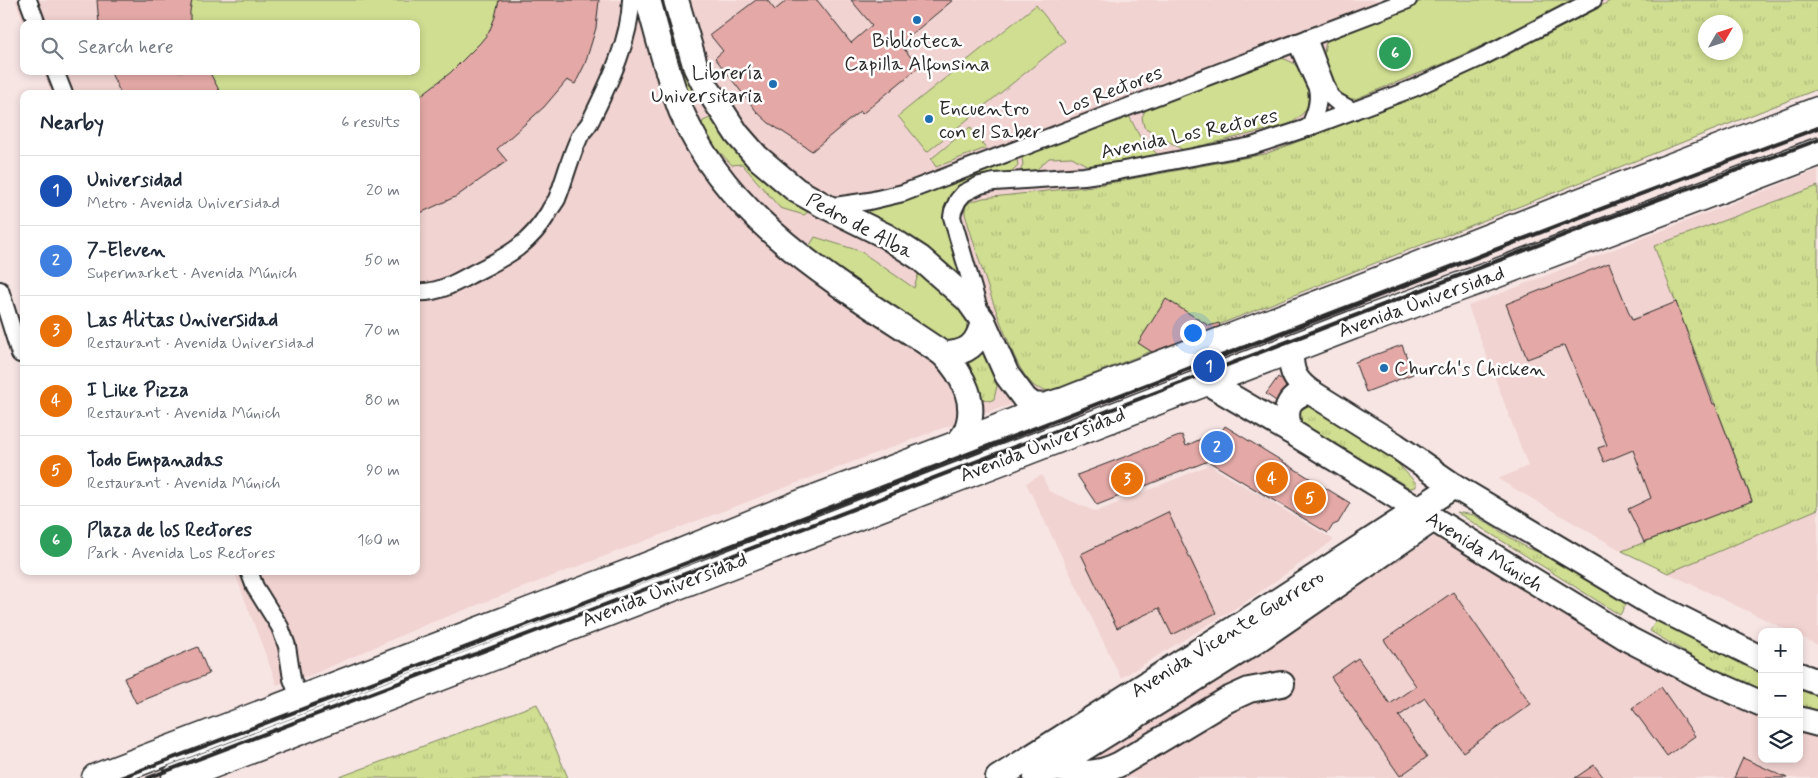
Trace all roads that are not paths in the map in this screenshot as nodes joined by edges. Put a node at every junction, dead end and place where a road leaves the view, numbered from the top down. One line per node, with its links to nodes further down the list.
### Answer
1 (631, 0): 23 (street)
2 (648, 0): 15 (main road)
3 (676, 0): 11 (main road, Pedro de Alba)
4 (1408, 0): 8 (street, Los Rectores)
5 (1593, 0): 13 (street, Avenida Los Rectores)
6 (30, 2): 7 (street)
7 (36, 20)
8 (1302, 40): 13 (street); 17 (street); 19 (street, Los Rectores)
9 (57, 75): 10 (street)
10 (62, 90)
11 (712, 98): 15 (main road); 19 (main road, Pedro de Alba)
12 (1818, 107): 16 (street)
13 (1352, 111): 17 (street, Avenida Los Rectores)
14 (1818, 111): 16 (highway, Avenida Universidad)
15 (683, 114): 26 (main road)
16 (1793, 121): 20 (highway, Avenida Universidad)
17 (1309, 128): 24 (street, Avenida Los Rectores)
18 (1818, 152): 21 (highway, Avenida Universidad)
19 (826, 207): 24 (main road, Pedro de Alba)
20 (1377, 282): 21 (highway); 30 (highway, Avenida Universidad)
21 (1456, 288): 40 (highway, Avenida Universidad)
22 (0, 290): 25 (street)
23 (420, 292)
24 (983, 321): 26 (main road); 30 (main road, Pedro de Alba)
25 (20, 354)
26 (943, 354): 32 (main road)
27 (1291, 356): 29 (main road, Avenida Múnich)
28 (1214, 387): 31 (main road, Avenida Múnich)
29 (1309, 391): 31 (main road); 33 (main road, Avenida Múnich)
30 (1077, 397): 32 (highway, Avenida Universidad)
31 (1290, 431): 34 (main road, Avenida Múnich)
32 (955, 446): 36 (highway, Avenida Universidad)
33 (1462, 490): 34 (main road, Avenida Vicente Guerrero); 37 (main road, Avenida Múnich)
34 (1426, 514): 43 (main road, Avenida Múnich); 46 (main road, Avenida Vicente Guerrero); 49 (main road, Avenida Vicente Guerrero)
35 (250, 575): 42 (street)
36 (512, 618): 40 (highway); 42 (highway, Avenida Universidad)
37 (1758, 657)
38 (1803, 676): 39 (main road)
39 (1818, 682)
40 (418, 684): 48 (highway, Avenida Universidad)
41 (1282, 684): 46 (main road)
42 (300, 700): 47 (highway, Avenida Universidad)
43 (1758, 702)
44 (1803, 719): 45 (main road)
45 (1818, 724)
46 (1045, 773)
47 (96, 778)
48 (176, 778)
49 (998, 778)

